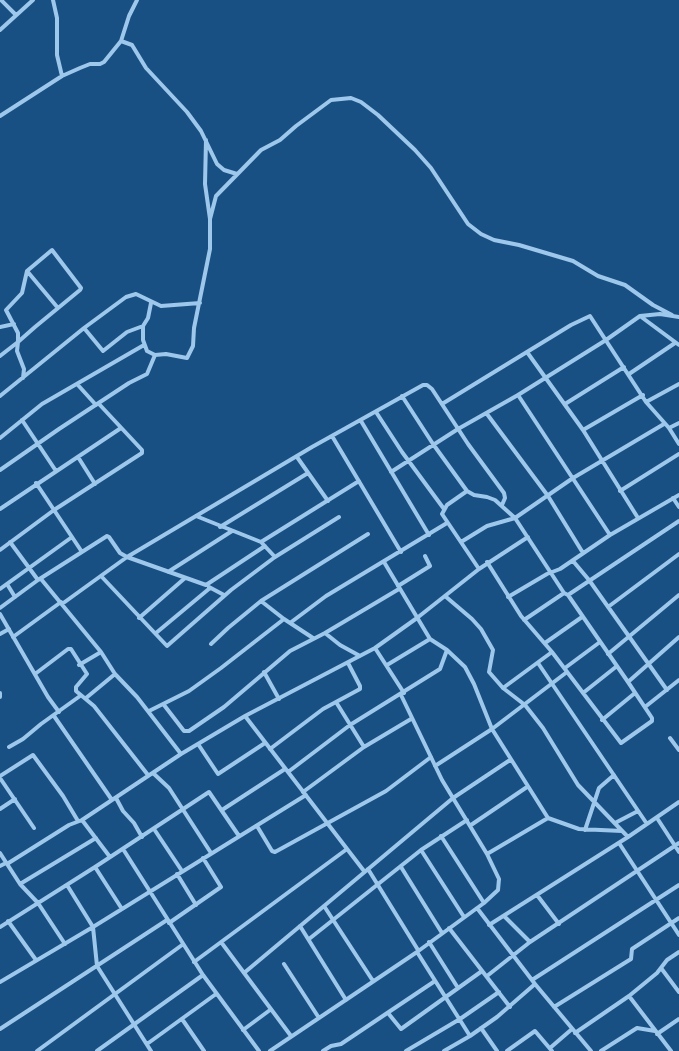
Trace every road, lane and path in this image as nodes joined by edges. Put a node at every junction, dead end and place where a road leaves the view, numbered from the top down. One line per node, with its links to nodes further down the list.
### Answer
1 (1, 0): 5 (street)
2 (33, 0): 5 (street)
3 (53, 0): 8 (street)
4 (137, 0): 7 (street)
5 (16, 15): 6 (street)
6 (0, 30)
7 (121, 41): 8 (street); 10 (street)
8 (62, 76): 9 (street)
9 (0, 116)
10 (206, 140): 11 (street); 12 (street)
11 (237, 174): 12 (street); 17 (street)
12 (210, 219): 15 (street)
13 (27, 271): 16 (street); 16 (street); 20 (street)
14 (151, 303): 15 (street); 21 (street); 23 (street)
15 (200, 303): 29 (street)
16 (58, 308): 25 (street)
17 (672, 315): 18 (street); 19 (street)
18 (640, 316): 24 (street); 26 (street)
19 (679, 317)
20 (14, 324): 22 (street); 25 (street)
21 (143, 326): 23 (street); 27 (street)
22 (0, 327)
23 (84, 328): 33 (street)
24 (606, 340): 28 (street); 31 (street); 34 (street)
25 (18, 342): 30 (street); 33 (street)
26 (677, 344): 32 (street)
27 (144, 345): 29 (street); 35 (street)
28 (527, 352): 34 (street); 43 (street)
29 (155, 355): 42 (street)
30 (0, 356)
31 (624, 366): 32 (street); 44 (street)
32 (629, 374): 39 (street)
33 (23, 378): 37 (street)
34 (546, 378): 38 (street); 44 (street)
35 (77, 384): 42 (street); 47 (street)
36 (679, 384): 41 (street)
37 (1, 395)
38 (518, 395): 46 (street); 69 (street)
39 (643, 395): 41 (street); 54 (street)
40 (402, 396): 43 (street); 45 (street); 58 (street)
41 (646, 402): 50 (street)
42 (98, 404): 51 (street); 57 (street)
43 (442, 404): 52 (street)
44 (565, 404): 54 (street)
45 (376, 412): 48 (street); 63 (street)
46 (487, 414): 52 (street); 76 (street)
47 (22, 420): 56 (street); 57 (street)
48 (360, 420): 55 (street); 67 (street)
49 (679, 423): 53 (street)
50 (664, 424): 53 (street); 64 (street)
51 (121, 428): 61 (street); 72 (street)
52 (458, 428): 58 (street); 79 (street)
53 (669, 428): 59 (street)
54 (583, 430): 64 (street)
55 (332, 436): 62 (street); 70 (street)
56 (0, 438)
57 (38, 443): 65 (street); 66 (street)
58 (433, 444): 63 (street); 73 (street)
59 (679, 444)
60 (679, 454): 74 (street)
61 (78, 457): 66 (street); 72 (street)
62 (297, 457): 68 (street); 84 (street)
63 (408, 461): 67 (street); 82 (street)
64 (601, 461): 69 (street); 74 (street)
65 (0, 470)
66 (56, 471): 71 (street)
67 (391, 472): 93 (street)
68 (308, 473): 78 (street); 90 (street)
69 (573, 478): 76 (street); 94 (street)
70 (359, 481): 78 (street); 102 (street)
71 (36, 483): 81 (street); 83 (street)
72 (95, 484): 83 (street)
73 (467, 491): 79 (street); 82 (street)
74 (620, 491): 87 (street)
75 (679, 495): 77 (street)
76 (548, 496): 86 (street); 103 (street)
77 (673, 498): 80 (street); 87 (street)
78 (328, 500): 99 (street)
79 (502, 505): 86 (street)
80 (679, 507)
81 (0, 509)
82 (444, 509): 89 (street)
83 (54, 510): 95 (street); 97 (street)
84 (196, 516): 90 (street); 106 (street)
85 (339, 517): 107 (street)
86 (515, 518): 96 (street); 98 (street)
87 (638, 518): 94 (street)
88 (679, 521): 118 (street)
89 (447, 522): 93 (street); 98 (street)
90 (220, 527): 91 (street)
91 (232, 531): 99 (street); 113 (street)
92 (368, 534): 129 (street)
93 (429, 535): 102 (street)
94 (610, 535): 103 (street)
95 (72, 537): 101 (street); 111 (street)
96 (528, 537): 110 (street); 114 (street)
97 (10, 542): 100 (street); 111 (street)
98 (460, 542): 112 (street)
99 (263, 544): 107 (street); 120 (street)
100 (0, 550)
101 (82, 552): 106 (street); 117 (street)
102 (401, 552): 109 (street)
103 (583, 553): 108 (street)
104 (679, 554): 131 (street)
105 (425, 556): 121 (street)
106 (126, 557): 113 (street); 115 (street)
107 (275, 557): 124 (street)
108 (574, 561): 114 (street); 118 (street)
109 (384, 562): 121 (street); 139 (street)
110 (488, 562): 112 (street); 128 (street)
111 (29, 568): 117 (street); 119 (street)
112 (479, 569): 126 (street)
113 (168, 572): 116 (street)
114 (551, 574): 123 (street); 128 (street)
115 (101, 576): 130 (street); 135 (street)
116 (185, 578): 120 (street); 135 (street)
117 (40, 579): 127 (street); 130 (street)
118 (589, 580): 123 (street); 131 (street)
119 (7, 584): 122 (street); 127 (street)
120 (208, 586): 124 (street); 141 (street)
121 (398, 588): 136 (street); 142 (street)
122 (0, 589)
123 (566, 594): 134 (street); 138 (street)
124 (224, 595): 141 (street)
125 (679, 595): 147 (street)
126 (445, 596): 136 (street); 171 (street)
127 (15, 597): 132 (street)
128 (508, 597): 138 (street)
129 (261, 601): 137 (street); 151 (street)
130 (62, 604): 144 (street); 154 (street)
131 (608, 607): 147 (street)
132 (0, 608)
133 (0, 614): 140 (street)
134 (582, 617): 149 (street); 150 (street)
135 (139, 618): 141 (street)
136 (417, 618): 148 (street); 152 (street)
137 (284, 619): 139 (street); 182 (street)
138 (524, 620): 150 (street)
139 (290, 623): 146 (street)
140 (9, 629): 143 (street); 144 (street)
141 (156, 633)
142 (325, 633): 146 (street); 157 (street)
143 (0, 634)
144 (13, 637): 166 (street)
145 (679, 637): 161 (street)
146 (313, 638): 165 (street)
147 (629, 638): 156 (street); 161 (street)
148 (430, 639): 153 (street); 162 (street)
149 (600, 642): 156 (street); 164 (street)
150 (545, 643): 155 (street)
151 (211, 644)
152 (375, 648): 157 (street); 162 (street)
153 (447, 650): 176 (street); 192 (street)
154 (101, 652): 160 (street); 167 (street)
155 (552, 652): 159 (street); 164 (street)
156 (608, 654): 163 (street)
157 (360, 656): 158 (street)
158 (348, 663): 180 (street); 181 (street)
159 (538, 663): 170 (street); 171 (street)
160 (79, 665): 166 (street); 177 (street)
161 (649, 665): 169 (street); 172 (street)
162 (387, 666): 176 (street)
163 (617, 666): 169 (street); 174 (street)
164 (566, 670): 170 (street); 174 (street)
165 (264, 672): 180 (street); 182 (street)
166 (35, 674): 186 (street)
167 (115, 674): 179 (street); 185 (street)
168 (679, 680): 172 (street)
169 (628, 682): 175 (street)
170 (552, 683): 183 (street); 207 (street)
171 (503, 688): 183 (street)
172 (667, 690): 184 (street)
173 (0, 693): 178 (street)
174 (583, 693): 190 (street)
175 (635, 693): 184 (street); 190 (street)
176 (403, 694): 189 (street); 191 (street)
177 (80, 696): 179 (street); 186 (street)
178 (0, 697)
179 (86, 698): 206 (street)
180 (279, 699): 188 (street)
181 (336, 702): 191 (street); 198 (street)
182 (164, 705): 185 (street)
183 (525, 705): 192 (street); 215 (street)
184 (645, 707): 190 (street)
185 (149, 711): 200 (street)
186 (59, 712): 187 (street)
187 (54, 716): 196 (street); 213 (street)
188 (245, 716): 194 (street); 195 (street)
189 (411, 719): 197 (street); 201 (street)
190 (602, 720)
191 (350, 725): 197 (street); 204 (street)
192 (492, 729): 202 (street); 203 (street)
193 (670, 738): 199 (street)
194 (265, 743): 195 (street); 198 (street)
195 (198, 744): 200 (street)
196 (9, 747)
197 (364, 747): 210 (street)
198 (270, 749): 204 (street)
199 (679, 750)
200 (181, 754): 205 (street)
201 (431, 757): 203 (street); 224 (street)
202 (510, 760): 209 (street); 211 (street)
203 (435, 766): 211 (street)
204 (287, 770): 210 (street); 218 (street)
205 (153, 773): 206 (street); 217 (street)
206 (148, 775): 213 (street)
207 (614, 775): 215 (street); 219 (street)
208 (0, 777): 212 (street); 222 (street)
209 (527, 787): 220 (street); 227 (street)
210 (304, 794): 224 (street); 228 (street)
211 (453, 798): 223 (street); 253 (street)
212 (15, 799): 216 (street); 229 (street)
213 (114, 799): 222 (street); 235 (street)
214 (679, 802): 221 (street)
215 (595, 803): 225 (street); 231 (street)
216 (0, 809)
217 (182, 809): 218 (street); 230 (street); 245 (street)
218 (222, 810): 233 (street)
219 (638, 811): 225 (street); 226 (street)
220 (548, 818): 231 (street); 246 (street)
221 (656, 818): 226 (street); 239 (street)
222 (80, 820): 237 (street); 249 (street)
223 (467, 820): 227 (street); 234 (street)
224 (326, 823): 228 (street); 241 (street)
225 (615, 823): 232 (street)
226 (647, 824): 236 (street)
227 (470, 825): 246 (street)
228 (257, 826): 233 (street)
229 (34, 828)
230 (154, 829): 235 (street); 254 (street)
231 (585, 830): 232 (street)
232 (622, 831): 236 (street)
233 (239, 836): 245 (street)
234 (441, 836): 242 (street); 265 (street)
235 (142, 837): 240 (street)
236 (628, 837): 238 (street)
237 (96, 838): 247 (street); 257 (street)
238 (619, 843): 255 (street); 262 (street)
239 (677, 845): 243 (street); 255 (street)
240 (123, 849): 247 (street); 261 (street)
241 (347, 849): 253 (street); 286 (street)
242 (421, 850): 252 (street); 271 (street)
243 (679, 852)
244 (0, 853): 249 (street)
245 (211, 853): 248 (street)
246 (487, 854): 265 (street)
247 (110, 857): 251 (street)
248 (203, 858): 254 (street); 266 (street)
249 (7, 863): 250 (street); 257 (street)
250 (0, 866)
251 (95, 867): 258 (street); 269 (street)
252 (401, 867): 259 (street); 283 (street)
253 (366, 870): 259 (street); 267 (street)
254 (182, 871): 256 (street)
255 (637, 872): 263 (street); 277 (street)
256 (177, 874): 261 (street); 266 (street)
257 (20, 884): 264 (street)
258 (67, 885): 264 (street); 281 (street)
259 (378, 885): 273 (street); 291 (street)
260 (679, 885): 263 (street)
261 (149, 891): 269 (street); 275 (street)
262 (537, 895): 270 (street); 277 (street)
263 (655, 899): 278 (street); 306 (street)
264 (38, 903): 276 (street); 289 (street)
265 (484, 903): 268 (street)
266 (196, 905): 275 (street)
267 (324, 906): 273 (street); 280 (street)
268 (477, 908): 271 (street); 279 (street)
269 (122, 909): 281 (street)
270 (504, 916): 279 (street); 288 (street)
271 (464, 917): 282 (street)
272 (679, 918): 278 (street)
273 (334, 919): 285 (street); 303 (street)
274 (0, 920): 276 (street)
275 (168, 921): 290 (street); 297 (street)
276 (4, 924): 294 (street)
277 (559, 924): 288 (street)
278 (671, 924): 284 (street); 316 (street)
279 (489, 925): 293 (street)
280 (300, 926): 285 (street); 300 (street)
281 (93, 927): 289 (street); 297 (street)
282 (449, 928): 283 (street); 299 (street)
283 (442, 933): 287 (street)
284 (679, 935)
285 (309, 939): 314 (street)
286 (221, 942): 295 (street); 300 (street)
287 (429, 942): 291 (street); 307 (street)
288 (530, 942): 293 (street)
289 (65, 944): 294 (street)
290 (182, 945): 295 (street); 310 (street)
291 (417, 951): 303 (street); 304 (street)
292 (679, 952): 298 (street)
293 (512, 954): 302 (street); 306 (street)
294 (36, 960): 305 (street)
295 (194, 962): 301 (street)
296 (284, 964): 319 (street)
297 (97, 966): 310 (street); 325 (street)
298 (661, 968): 309 (street); 312 (street)
299 (482, 971): 302 (street); 307 (street)
300 (244, 973): 317 (street)
301 (203, 975): 311 (street); 323 (street)
302 (487, 976): 308 (street)
303 (373, 981): 314 (street)
304 (435, 981): 313 (street); 318 (street)
305 (0, 982)
306 (534, 982): 315 (street); 316 (street)
307 (458, 988): 313 (street)
308 (499, 992): 315 (street); 320 (street)
309 (679, 992)
310 (115, 993): 323 (street); 334 (street)
311 (216, 994): 322 (street); 326 (street)
312 (629, 996): 327 (street); 328 (street)
313 (445, 997): 318 (street); 320 (street)
314 (346, 1000): 319 (street)
315 (510, 1006): 324 (street)
316 (554, 1007): 327 (street)
317 (270, 1010): 326 (street); 329 (street)
318 (388, 1013): 340 (street)
319 (319, 1018): 329 (street)
320 (460, 1019): 330 (street); 341 (street)
321 (679, 1019): 328 (street)
322 (182, 1020): 331 (street); 337 (street)
323 (134, 1024): 331 (street); 335 (street)
324 (481, 1028): 330 (street); 343 (street)
325 (0, 1029)
326 (243, 1030): 338 (street)
327 (574, 1031): 332 (street); 333 (street)
328 (656, 1033): 345 (street); 346 (street)
329 (291, 1036): 339 (street)
330 (470, 1036): 342 (street)
331 (147, 1044): 336 (street)
332 (551, 1050): 344 (street)
333 (589, 1050)
334 (37, 1051)
335 (97, 1051)
336 (151, 1051)
337 (204, 1051)
338 (259, 1051)
339 (270, 1051)
340 (323, 1051)
341 (406, 1051)
342 (444, 1051)
343 (497, 1051)
344 (507, 1051)
345 (601, 1051)
346 (671, 1051)

